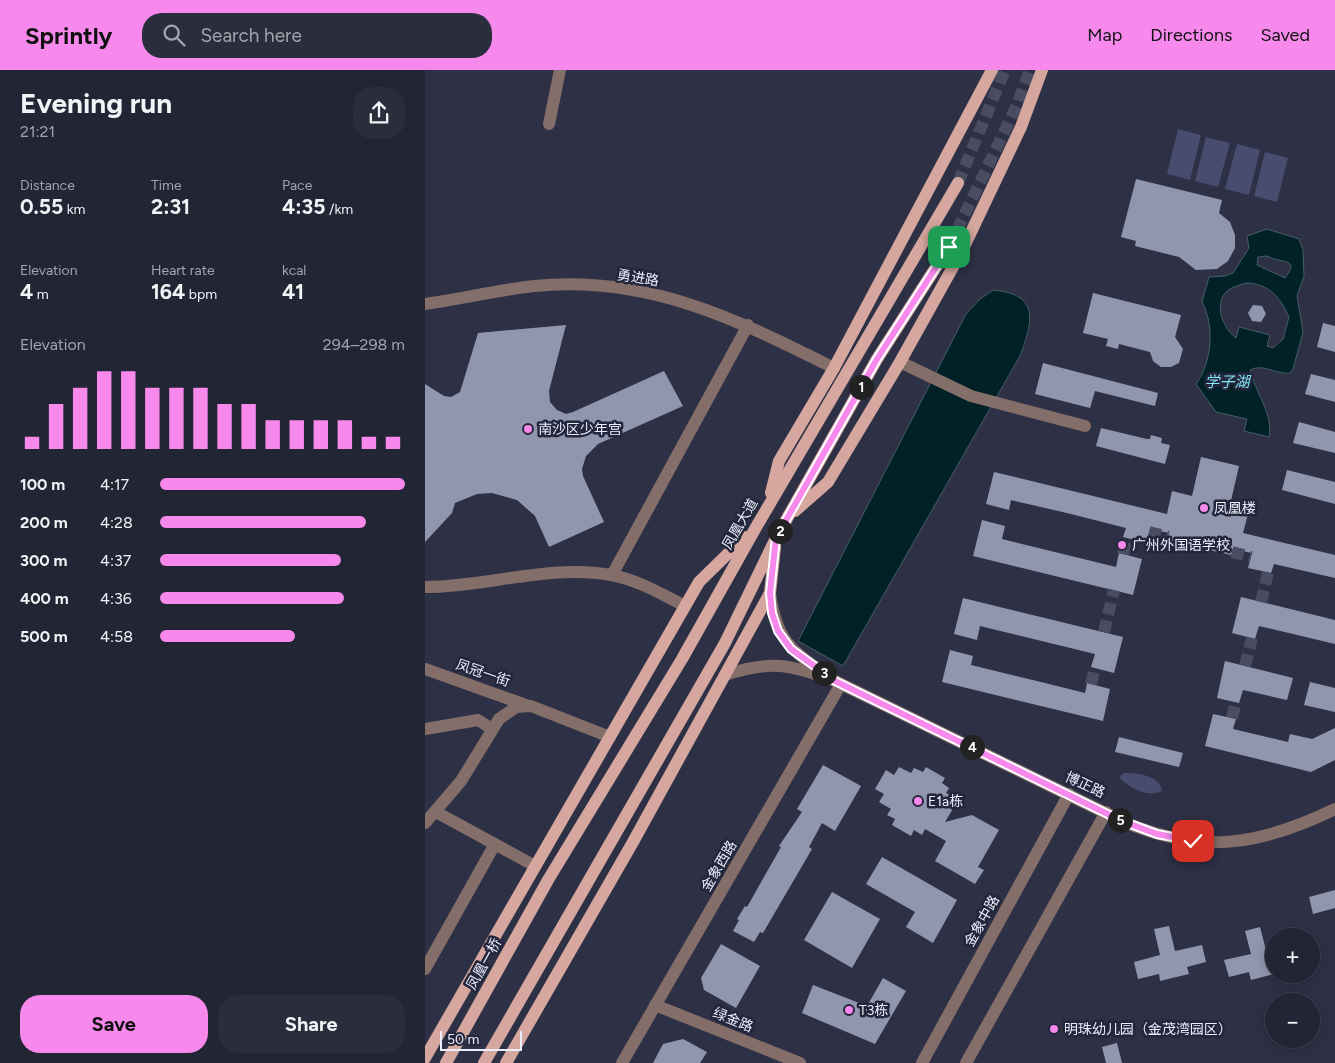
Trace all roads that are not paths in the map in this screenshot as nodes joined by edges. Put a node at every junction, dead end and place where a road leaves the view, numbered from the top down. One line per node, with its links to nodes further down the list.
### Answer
1 (560, 70): 4 (street)
2 (992, 70): 10 (main road)
3 (1042, 70): 9 (main road)
4 (549, 124)
5 (958, 183): 12 (main road, 凤凰大道)
6 (949, 247): 13 (main road)
7 (425, 304): 8 (street, 勇进路)
8 (748, 325): 10 (street, 勇进路); 16 (street)
9 (900, 362): 11 (street); 13 (main road)
10 (834, 368): 12 (main road)
11 (1085, 426)
12 (768, 506): 14 (main road, 凤凰大道)
13 (787, 517): 15 (main road)
14 (755, 529): 19 (main road); 34 (main road, 凤凰大道)
15 (776, 538): 18 (main road); 39 (main road)
16 (612, 575): 17 (street); 19 (street)
17 (425, 587)
18 (770, 593): 21 (main road); 22 (street)
19 (685, 606): 26 (main road)
20 (425, 669): 23 (street, 凤冠一街)
21 (725, 675): 22 (street); 40 (main road)
22 (838, 683): 27 (street, 博正路); 36 (street, 金象西路)
23 (531, 706): 25 (street); 26 (street, 凤冠一街)
24 (425, 729): 25 (street)
25 (492, 729): 29 (street)
26 (610, 736): 33 (main road)
27 (1069, 794): 30 (street, 博正路); 43 (street, 金象中路)
28 (1335, 810): 30 (street, 博正路)
29 (436, 812): 31 (street); 32 (street)
30 (1106, 812): 44 (street)
31 (425, 823)
32 (495, 844): 33 (street); 35 (street)
33 (535, 866): 37 (main road)
34 (548, 880): 38 (main road, 凤凰一桥)
35 (425, 969)
36 (655, 1005): 41 (street, 金象西路); 42 (street, 绿金路)
37 (425, 1058)
38 (446, 1063)
39 (484, 1063)
40 (506, 1063)
41 (622, 1063)
42 (800, 1063)
43 (922, 1063)
44 (966, 1063)

